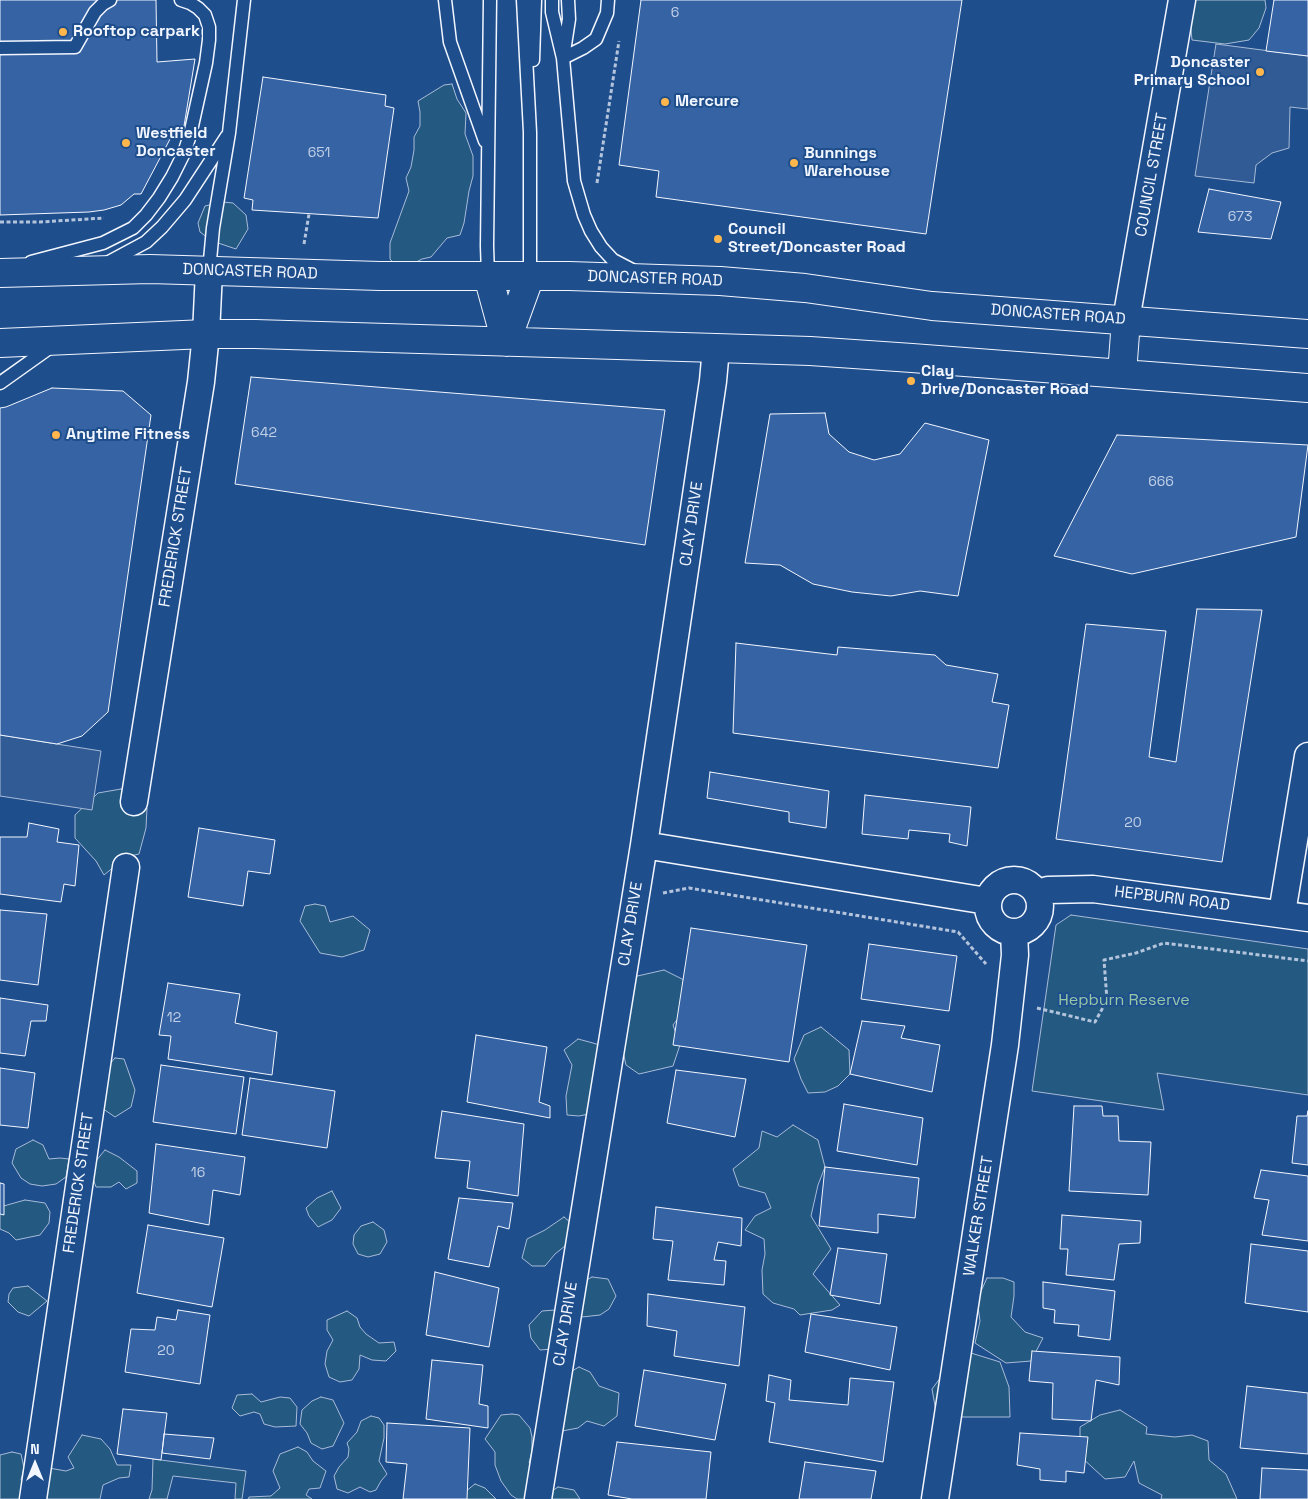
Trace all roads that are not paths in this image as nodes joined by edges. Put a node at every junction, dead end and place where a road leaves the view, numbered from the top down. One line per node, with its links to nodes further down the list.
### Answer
1 (110, 0): 12 (lane)
2 (181, 0): 18 (lane)
3 (244, 0): 15 (lane)
4 (445, 0): 16 (lane)
5 (490, 0): 16 (lane)
6 (523, 0): 14 (lane)
7 (568, 0): 13 (lane)
8 (608, 0): 13 (lane)
9 (1182, 0): 23 (street, COUNCIL STREET)
10 (535, 5): 14 (lane)
11 (552, 6): 13 (lane)
12 (0, 48)
13 (563, 58): 22 (lane)
14 (530, 132): 21 (lane)
15 (229, 133): 17 (lane); 19 (lane)
16 (488, 148): 20 (lane)
17 (91, 270): 18 (main road, DONCASTER ROAD); 19 (main road, DONCASTER ROAD)
18 (0, 271)
19 (209, 271): 20 (main road, DONCASTER ROAD); 24 (street, FREDERICK STREET)
20 (488, 276): 21 (main road, DONCASTER ROAD); 27 (main road)
21 (530, 276): 22 (main road, DONCASTER ROAD); 27 (main road)
22 (652, 279): 23 (main road, DONCASTER ROAD)
23 (1126, 320): 25 (main road, DONCASTER ROAD); 30 (main road)
24 (206, 334): 26 (main road); 27 (main road); 34 (street, FREDERICK STREET)
25 (1308, 334)
26 (61, 340): 28 (main road); 31 (lane)
27 (506, 342): 29 (main road)
28 (0, 343)
29 (716, 348): 30 (main road); 35 (street, CLAY DRIVE)
30 (1122, 374): 32 (main road)
31 (0, 383)
32 (1308, 388)
33 (1308, 756): 39 (street)
34 (134, 802)
35 (644, 845): 38 (street); 43 (street, CLAY DRIVE)
36 (126, 867): 42 (street, FREDERICK STREET)
37 (1037, 894): 38 (street); 39 (street, HEPBURN ROAD); 41 (street)
38 (987, 901): 41 (street)
39 (1282, 913): 40 (street, HEPBURN ROAD)
40 (1308, 918)
41 (1014, 932): 44 (street, WALKER STREET)
42 (33, 1499)
43 (538, 1499)
44 (935, 1499)

